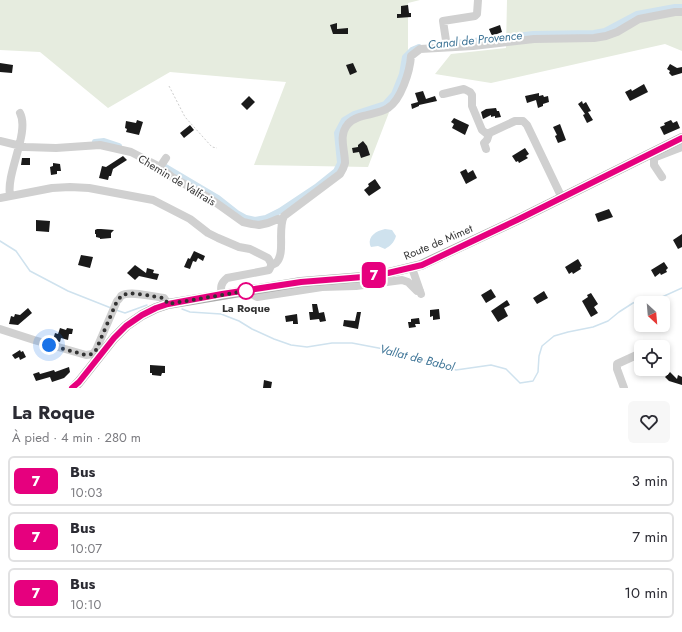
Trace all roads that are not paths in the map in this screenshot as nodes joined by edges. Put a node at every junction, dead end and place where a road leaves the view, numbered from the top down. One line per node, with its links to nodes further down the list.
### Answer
1 (478, 0): 3 (street)
2 (682, 12): 3 (street)
3 (447, 43): 17 (street)
4 (443, 94): 6 (street)
5 (20, 113): 9 (street)
6 (489, 134): 11 (street); 15 (street)
7 (682, 138): 15 (main road, Route de Mimet)
8 (0, 141): 9 (street, Chemin de Valfrais)
9 (19, 144): 13 (street); 16 (street, Chemin de Valfrais)
10 (682, 147): 12 (street)
11 (486, 148)
12 (662, 177)
13 (10, 196): 14 (street); 17 (street)
14 (0, 198)
15 (562, 198): 18 (main road, Route de Mimet)
16 (278, 219)
17 (272, 265): 20 (street)
18 (412, 268): 19 (main road, Route de Mimet); 19 (street)
19 (251, 290): 20 (main road, Route de Mimet)
20 (222, 294): 21 (main road, Route de Mimet)
21 (168, 304): 22 (street); 24 (main road, Route de Mimet)
22 (0, 329)
23 (634, 357): 25 (street)
24 (72, 388)
25 (624, 388)

